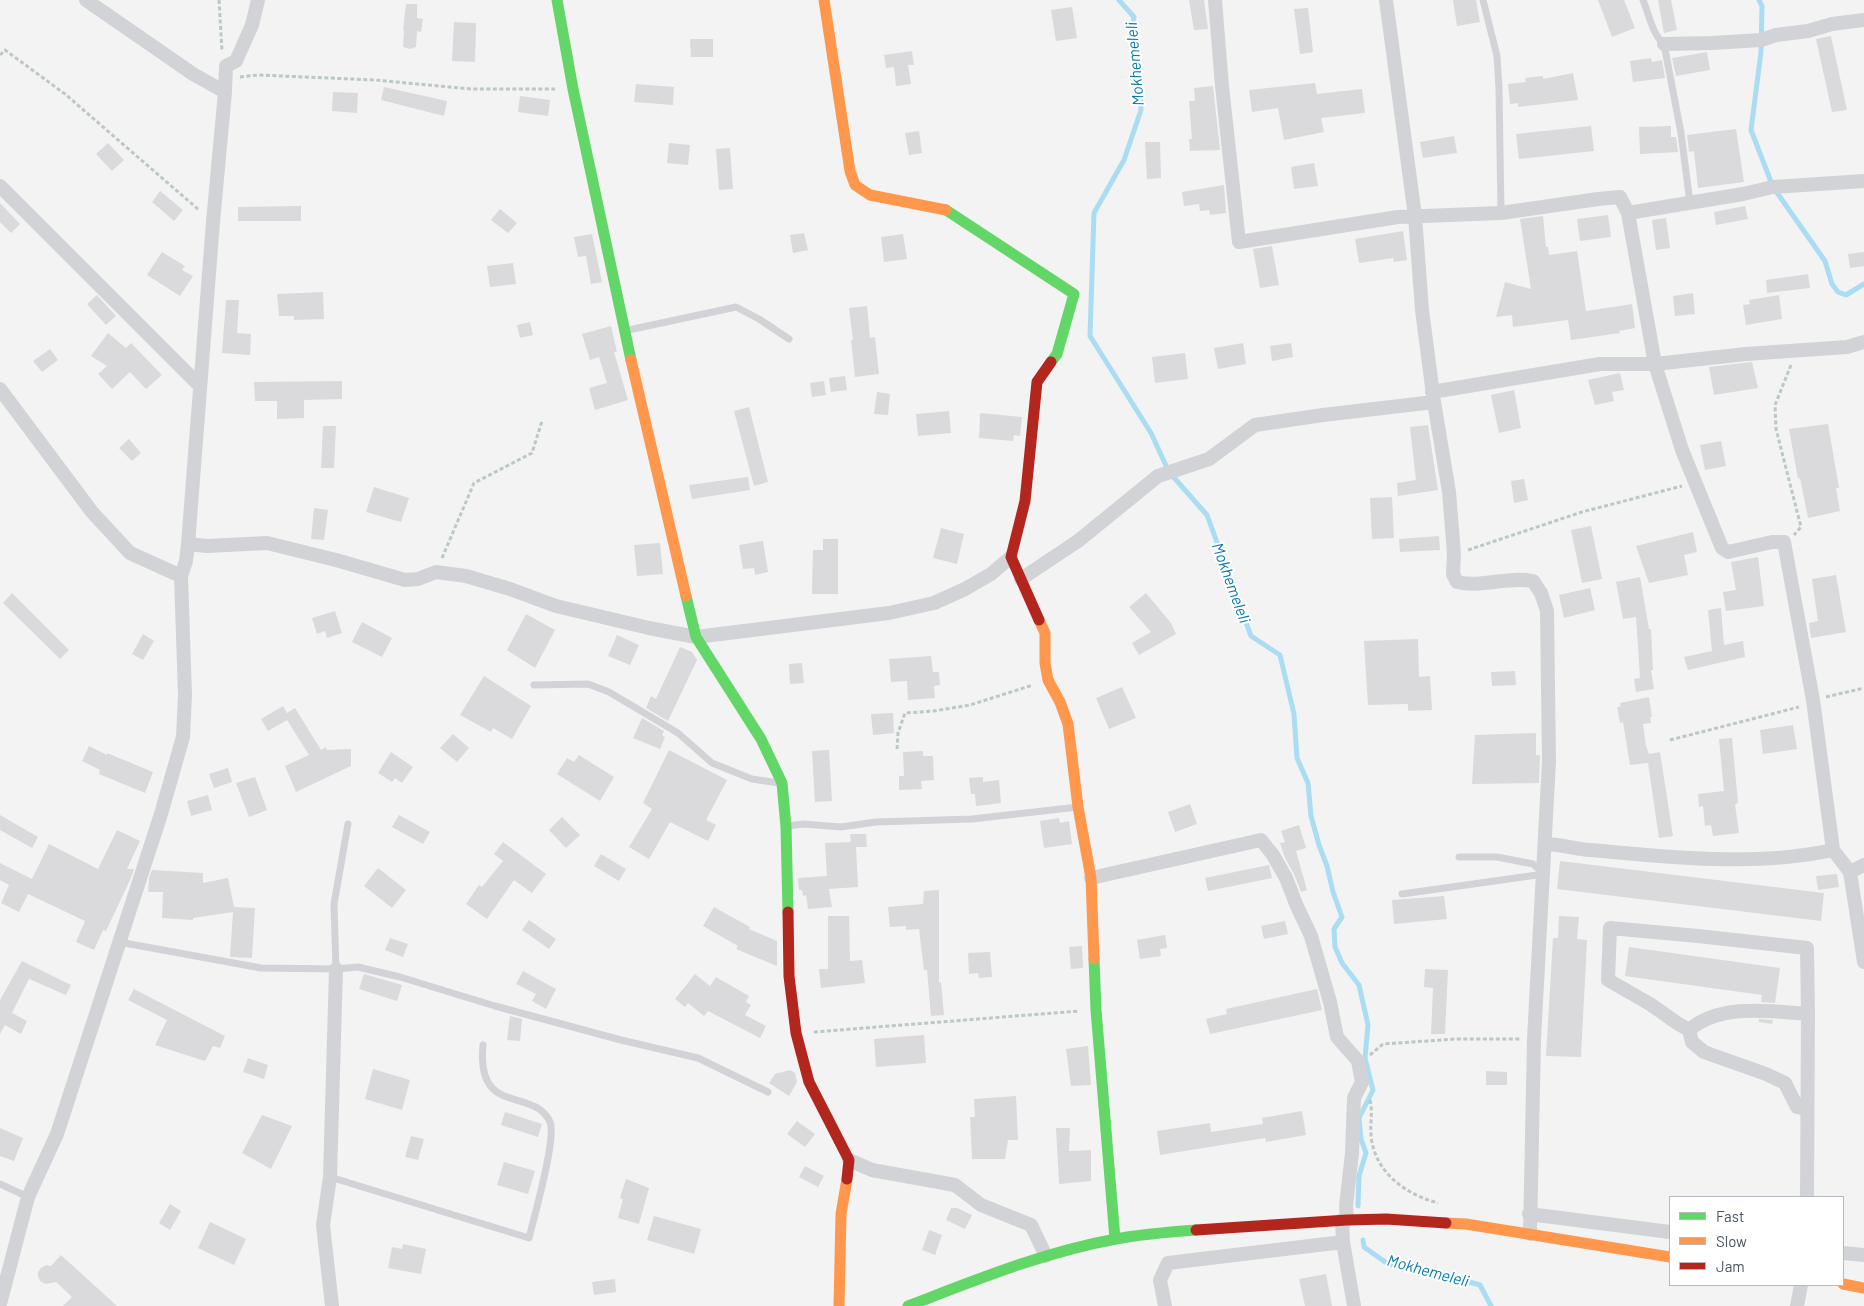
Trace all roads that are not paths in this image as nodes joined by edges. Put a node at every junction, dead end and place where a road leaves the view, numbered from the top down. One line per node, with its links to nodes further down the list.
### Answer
1 (86, 0): 11 (street)
2 (258, 0): 11 (street)
3 (557, 0): 18 (street)
4 (824, 0): 26 (street)
5 (1215, 0): 17 (street)
6 (1386, 0): 17 (street)
7 (1483, 0): 16 (lane)
8 (1643, 0): 10 (lane)
9 (1864, 20): 10 (street)
10 (1664, 44): 14 (lane)
11 (225, 92): 22 (street)
12 (1864, 181): 14 (street)
13 (0, 186): 22 (street)
14 (1690, 203): 15 (street)
15 (1628, 212): 16 (street); 21 (street)
16 (1501, 213): 17 (street)
17 (1415, 216): 24 (street)
18 (624, 331): 19 (lane); 29 (street)
19 (789, 340)
20 (1864, 342): 21 (street)
21 (1655, 364): 24 (street); 36 (street)
22 (200, 386): 25 (street)
23 (0, 389): 27 (street)
24 (1433, 397): 28 (street); 35 (street)
25 (188, 544): 27 (street); 29 (street)
26 (1011, 557): 28 (street); 29 (street)
27 (181, 576): 43 (street)
28 (1021, 579): 32 (street)
29 (696, 637): 31 (street)
30 (534, 685): 31 (lane)
31 (782, 783): 34 (street)
32 (1078, 807): 34 (lane); 41 (street)
33 (348, 824): 45 (lane)
34 (786, 827): 51 (street)
35 (1545, 844): 36 (street); 40 (street)
36 (1833, 850): 39 (street)
37 (1459, 857): 40 (lane)
38 (1864, 865): 39 (street)
39 (1850, 872): 44 (street)
40 (1544, 874): 42 (lane); 56 (street)
41 (1091, 878): 57 (street); 60 (street)
42 (1402, 894)
43 (119, 942): 45 (lane); 55 (street)
44 (1864, 962)
45 (336, 970): 49 (lane); 52 (street)
46 (1808, 1014): 47 (street); 47 (street); 50 (street)
47 (1689, 1030): 50 (street)
48 (483, 1045): 52 (lane)
49 (768, 1092)
50 (1807, 1109): 54 (street)
51 (849, 1160): 64 (street); 71 (street)
52 (330, 1177): 70 (street)
53 (0, 1184): 55 (lane)
54 (1807, 1196)
55 (28, 1197): 69 (street)
56 (1529, 1214): 58 (street); 59 (street)
57 (1345, 1220): 59 (street); 60 (street); 61 (street)
58 (1669, 1232)
59 (1530, 1234): 65 (street)
60 (1115, 1239): 64 (street)
61 (1343, 1242): 73 (street); 74 (street)
62 (1844, 1253): 63 (street)
63 (1864, 1255)
64 (1046, 1256): 72 (street)
65 (1669, 1257)
66 (1844, 1284): 68 (street)
67 (1801, 1286): 75 (street)
68 (1864, 1288)
69 (0, 1304)
70 (332, 1306)
71 (839, 1306)
72 (908, 1306)
73 (1165, 1306)
74 (1354, 1306)
75 (1797, 1306)

